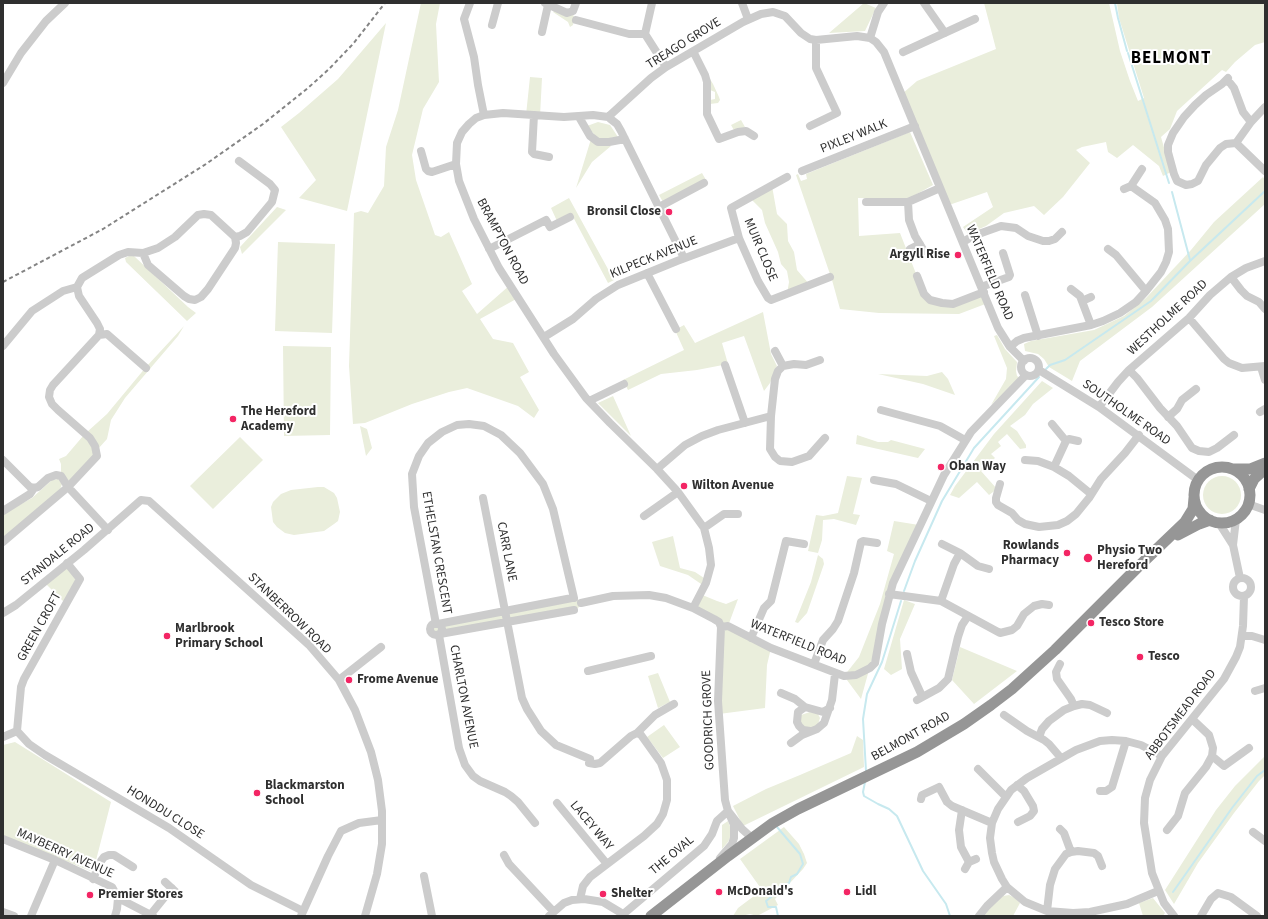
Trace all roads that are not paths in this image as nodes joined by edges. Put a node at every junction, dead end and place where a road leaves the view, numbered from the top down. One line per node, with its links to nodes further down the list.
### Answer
1 (65, 3): 22 (street)
2 (470, 3): 24 (street)
3 (498, 3): 13 (street)
4 (576, 3): 8 (street)
5 (652, 3): 16 (street)
6 (742, 3): 10 (street)
7 (883, 3): 17 (street)
8 (546, 4): 14 (street)
9 (926, 4): 15 (street)
10 (748, 19): 18 (street, TREAGO GROVE); 19 (street, TREAGO GROVE)
11 (576, 20): 16 (street)
12 (975, 20): 15 (street)
13 (492, 25)
14 (542, 32)
15 (945, 33): 20 (street)
16 (645, 34): 21 (street)
17 (870, 38): 18 (street); 30 (street)
18 (816, 40): 29 (street)
19 (693, 51): 21 (street, TREAGO GROVE); 31 (street)
20 (903, 52)
21 (666, 67): 27 (street, TREAGO GROVE)
22 (3, 83)
23 (1265, 107): 28 (street)
24 (484, 115): 25 (street, BRAMPTON ROAD); 37 (street, BRAMPTON ROAD)
25 (534, 115): 26 (street, BRAMPTON ROAD); 35 (street)
26 (579, 117): 27 (street, BRAMPTON ROAD); 32 (street)
27 (608, 117): 32 (street)
28 (1251, 122): 33 (street); 33 (street)
29 (810, 126)
30 (915, 126): 39 (street, PIXLEY WALK); 43 (street)
31 (754, 136)
32 (625, 139): 46 (street)
33 (1236, 143): 40 (street)
34 (421, 151): 37 (street)
35 (549, 157)
36 (239, 161): 49 (street)
37 (456, 164): 52 (street, BRAMPTON ROAD)
38 (1142, 169): 66 (street)
39 (802, 171)
40 (1265, 171)
41 (787, 177): 50 (street, MUIR CLOSE)
42 (704, 183): 46 (street)
43 (940, 188): 45 (street); 51 (street, WATERFIELD ROAD)
44 (866, 202): 45 (street)
45 (908, 202): 53 (street)
46 (659, 207): 57 (street)
47 (570, 217): 52 (street)
48 (1062, 232): 51 (street)
49 (234, 236): 55 (street); 55 (street)
50 (739, 238): 57 (street, KILPECK AVENUE); 62 (street, MUIR CLOSE)
51 (963, 242): 65 (street, WATERFIELD ROAD)
52 (489, 249): 76 (street, BRAMPTON ROAD)
53 (910, 249)
54 (1108, 249): 66 (street)
55 (143, 252): 63 (street)
56 (1003, 253): 65 (street)
57 (684, 258): 59 (street, KILPECK AVENUE)
58 (1265, 261): 61 (street, WESTHOLME ROAD)
59 (646, 273): 73 (street); 76 (street, KILPECK AVENUE)
60 (917, 276): 65 (street)
61 (1231, 276): 70 (street); 71 (street, WESTHOLME ROAD)
62 (830, 277)
63 (77, 287): 74 (street); 77 (street)
64 (1071, 289): 69 (street)
65 (982, 290): 78 (street, WATERFIELD ROAD)
66 (1146, 291): 72 (street)
67 (1025, 295): 75 (street)
68 (1091, 297): 69 (street)
69 (1082, 301): 72 (street)
70 (1265, 309)
71 (1189, 318): 84 (street); 87 (street, WESTHOLME ROAD)
72 (1091, 325): 75 (street)
73 (676, 329)
74 (99, 335): 85 (street); 116 (street)
75 (1038, 336): 78 (street)
76 (544, 337): 92 (street, BRAMPTON ROAD)
77 (3, 346)
78 (1010, 346): 81 (street, WATERFIELD ROAD)
79 (775, 351): 83 (street)
80 (820, 360): 83 (street)
81 (1024, 361): 86 (street); 88 (street)
82 (725, 365): 97 (street)
83 (783, 366): 95 (street)
84 (1263, 367): 89 (street)
85 (146, 368)
86 (1039, 370): 88 (street); 93 (street, SOUTHOLME ROAD)
87 (1129, 370): 93 (street, WESTHOLME ROAD); 96 (street)
88 (1026, 375): 102 (street, WATERFIELD ROAD)
89 (1265, 380)
90 (624, 384): 92 (street)
91 (1196, 389): 96 (street)
92 (589, 401): 109 (street, BRAMPTON ROAD)
93 (1099, 407): 99 (street, SOUTHOLME ROAD)
94 (881, 410): 102 (street)
95 (771, 416): 97 (street); 101 (street)
96 (1168, 417): 100 (street)
97 (745, 423): 109 (street)
98 (1052, 424): 103 (street)
99 (1139, 436): 113 (street, SOUTHOLME ROAD); 119 (street)
100 (1234, 436)
101 (825, 438)
102 (965, 440): 122 (street, WATERFIELD ROAD)
103 (1066, 441): 104 (street); 108 (street)
104 (1078, 441)
105 (3, 460): 115 (street)
106 (1025, 460): 108 (street)
107 (1265, 463): 111 (highway)
108 (1054, 467): 119 (street)
109 (657, 469): 118 (street, BRAMPTON ROAD)
110 (1265, 469): 117 (highway)
111 (1232, 470): 113 (highway); 117 (highway)
112 (874, 480): 122 (street)
113 (1198, 480): 121 (highway)
114 (1000, 484): 119 (street)
115 (34, 488): 116 (street); 125 (street)
116 (68, 488): 131 (street); 132 (street)
117 (1249, 489): 123 (highway)
118 (678, 492): 127 (street); 130 (street, BRAMPTON ROAD)
119 (1091, 494)
120 (483, 498): 150 (street, CARR LANE)
121 (1194, 498): 129 (highway); 137 (highway, BELMONT ROAD)
122 (931, 500): 142 (street, WATERFIELD ROAD)
123 (1248, 504): 124 (street); 128 (highway)
124 (1265, 510)
125 (3, 511)
126 (738, 514): 130 (street)
127 (644, 516)
128 (1236, 519): 129 (highway); 136 (street)
129 (1214, 521): 136 (street); 137 (highway, BELMONT ROAD)
130 (704, 528): 148 (street, BRAMPTON ROAD)
131 (108, 530): 139 (street, STANDALE ROAD); 167 (street, STANBERROW ROAD)
132 (3, 542)
133 (877, 543): 163 (street)
134 (804, 544): 158 (street)
135 (942, 544): 138 (street)
136 (1233, 545): 141 (street)
137 (1159, 547): 204 (highway, BELMONT ROAD)
138 (960, 553): 140 (street); 145 (street)
139 (67, 563): 151 (street, STANDALE ROAD); 178 (street, GREEN CROFT)
140 (989, 570)
141 (1240, 578): 143 (street); 143 (street)
142 (889, 594): 145 (street); 166 (street, WATERFIELD ROAD)
143 (1244, 596): 157 (street, ABBOTSMEAD ROAD)
144 (573, 598): 146 (street); 149 (street); 150 (street); 154 (street, ETHELSTAN CRESCENT)
145 (941, 601): 152 (street)
146 (581, 603): 148 (street, WATERFIELD ROAD); 149 (street)
147 (1049, 605): 152 (street)
148 (693, 608): 155 (street, WATERFIELD ROAD)
149 (574, 610): 153 (street)
150 (505, 611): 153 (street, CARR LANE); 154 (street)
151 (3, 613)
152 (968, 616): 161 (street)
153 (507, 622): 156 (street); 180 (street, CARR LANE)
154 (437, 624): 156 (street, ETHELSTAN CRESCENT)
155 (721, 627): 158 (street, WATERFIELD ROAD); 196 (street, GOODRICH GROVE)
156 (439, 635): 200 (street, CHARLTON AVENUE)
157 (1242, 636): 159 (street); 177 (street, ABBOTSMEAD ROAD)
158 (751, 638): 163 (street, WATERFIELD ROAD)
159 (1265, 640)
160 (381, 647): 167 (street)
161 (907, 654)
162 (651, 656): 165 (street)
163 (814, 664): 166 (street, WATERFIELD ROAD)
164 (1060, 664): 172 (street)
165 (588, 670)
166 (836, 674): 174 (street)
167 (339, 680): 197 (street, STANBERROW ROAD)
168 (1265, 688): 169 (street)
169 (1255, 691)
170 (781, 693): 173 (street)
171 (674, 704): 180 (street)
172 (1074, 706): 175 (street); 182 (street)
173 (806, 707): 174 (street); 179 (street)
174 (830, 708): 179 (street)
175 (1107, 713)
176 (1004, 715): 182 (street)
177 (1192, 719): 186 (street, ABBOTSMEAD ROAD); 187 (street)
178 (17, 731): 181 (street); 226 (street, HONDDU CLOSE)
179 (810, 731): 184 (street)
180 (637, 733): 211 (street)
181 (3, 737)
182 (1039, 737): 188 (street)
183 (1126, 741): 186 (street); 188 (street); 191 (street)
184 (791, 743)
185 (1249, 748): 187 (street)
186 (1162, 756): 220 (street, ABBOTSMEAD ROAD)
187 (1212, 756): 202 (street)
188 (1060, 758): 190 (street)
189 (978, 769): 192 (street)
190 (1017, 784): 192 (street); 199 (street)
191 (1103, 791)
192 (1006, 796): 198 (street)
193 (921, 799): 195 (street)
194 (557, 804): 211 (street, LACEY WAY)
195 (962, 810): 198 (street); 210 (street)
196 (728, 811): 204 (street, GOODRICH GROVE); 214 (street, GOODRICH GROVE); 230 (street, THE OVAL)
197 (382, 820): 226 (street); 234 (street, STANBERROW ROAD)
198 (992, 822): 218 (street)
199 (1018, 822)
200 (535, 823)
201 (1060, 829): 207 (street)
202 (1167, 830)
203 (1253, 832): 206 (street)
204 (752, 838): 214 (highway, BELMONT ROAD)
205 (3, 840): 209 (street, MAYBERRY AVENUE)
206 (1265, 841)
207 (1070, 852): 212 (street); 224 (street)
208 (504, 855): 227 (street)
209 (55, 860): 216 (street, MAYBERRY AVENUE); 232 (street)
210 (970, 863)
211 (607, 864): 223 (street)
212 (1102, 866)
213 (133, 867): 216 (street)
214 (709, 870): 236 (highway, BELMONT ROAD)
215 (424, 876): 235 (street)
216 (93, 879): 222 (street, MAYBERRY AVENUE)
217 (165, 882): 219 (street)
218 (1008, 887): 224 (street); 237 (street)
219 (172, 888): 221 (street); 229 (street)
220 (1158, 891): 228 (street); 238 (street, ABBOTSMEAD ROAD)
221 (179, 896)
222 (118, 898): 229 (street); 233 (street, MAYBERRY AVENUE)
223 (580, 899): 227 (street, THE OVAL); 230 (street, THE OVAL)
224 (1047, 911): 228 (street)
225 (3, 912): 231 (street)
226 (302, 913)
227 (551, 914)
228 (1090, 914)
229 (152, 915)
230 (622, 915)
231 (14, 916)
232 (31, 916)
233 (115, 916)
234 (365, 916)
235 (432, 916)
236 (651, 916)
237 (980, 916)
238 (1174, 916)
239 (1201, 916): 240 (street)
240 (1257, 916)

